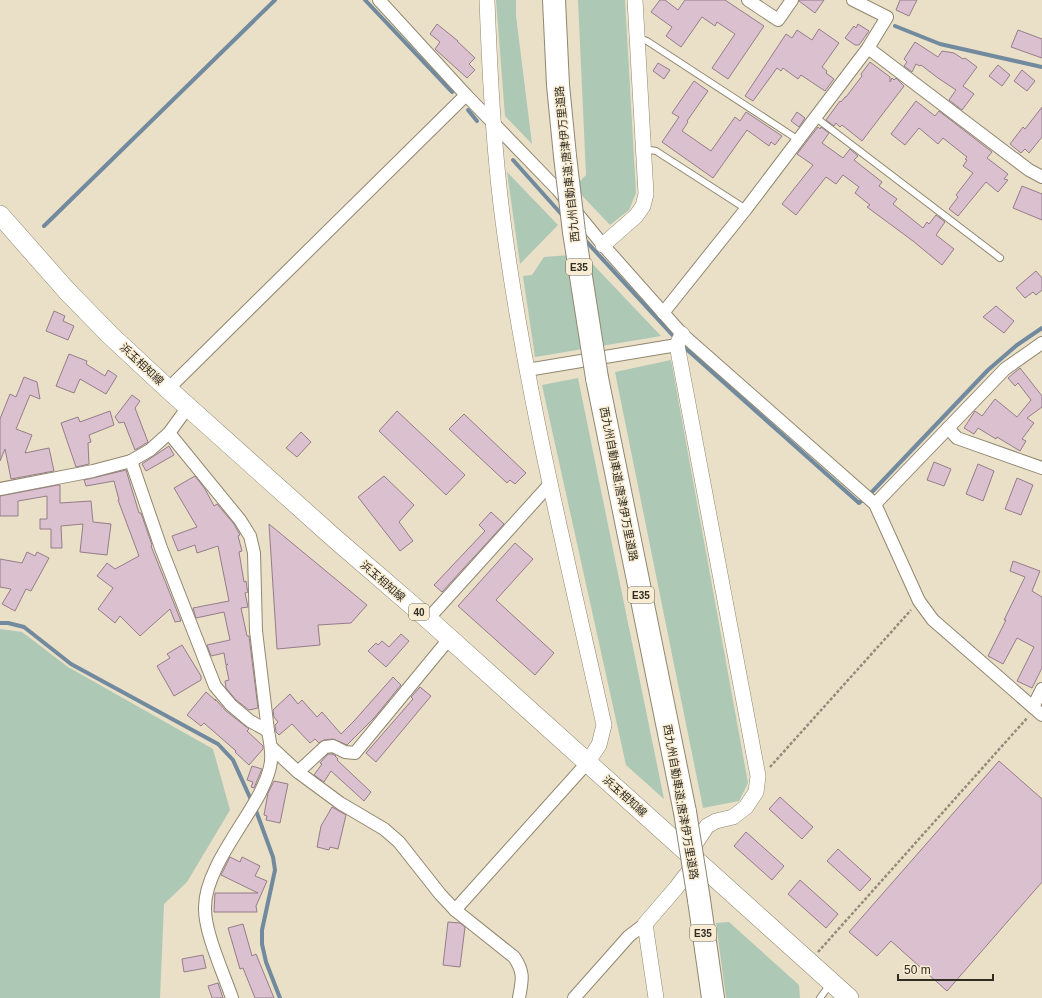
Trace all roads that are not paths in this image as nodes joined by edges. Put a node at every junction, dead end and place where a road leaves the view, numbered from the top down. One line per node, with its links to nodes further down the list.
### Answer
1 (379, 0): 10 (street)
2 (487, 0): 12 (street)
3 (554, 0): 49 (highway, 西九州自動車道;唐津伊万里道路 / E35, bridge)
4 (635, 0): 8 (street)
5 (748, 0): 6 (street)
6 (792, 0)
7 (853, 0): 9 (street)
8 (637, 37): 13 (lane); 14 (street)
9 (868, 48): 11 (street); 15 (street)
10 (466, 95): 12 (street); 24 (street)
11 (815, 116): 13 (street); 19 (lane)
12 (492, 121): 18 (street); 23 (street)
13 (797, 139): 16 (street)
14 (643, 149): 16 (lane); 18 (street)
15 (1042, 177)
16 (746, 209): 20 (street)
17 (0, 215): 24 (main road, 浜玉相知線 / 40)
18 (603, 245): 20 (street)
19 (1000, 258)
20 (663, 313): 21 (street)
21 (680, 339): 23 (street); 32 (street); 41 (street)
22 (1042, 343): 26 (street)
23 (527, 370): 30 (street)
24 (168, 389): 25 (main road, 浜玉相知線 / 40)
25 (188, 407): 27 (street); 33 (main road, 浜玉相知線 / 40)
26 (948, 428): 29 (street); 32 (street)
27 (169, 433): 28 (street); 37 (street)
28 (131, 460): 31 (street); 37 (street)
29 (1042, 468)
30 (550, 484): 33 (street); 39 (street)
31 (0, 489)
32 (874, 503): 36 (street)
33 (428, 619): 34 (main road, 浜玉相知線 / 40)
34 (449, 639): 39 (main road, 浜玉相知線 / 40); 40 (street)
35 (1042, 689): 36 (street)
36 (1037, 710)
37 (268, 731): 38 (street)
38 (271, 747): 40 (street); 45 (street)
39 (587, 763): 41 (main road, 浜玉相知線 / 40); 42 (street)
40 (298, 772): 42 (street)
41 (693, 857): 43 (street); 44 (main road, 浜玉相知線 / 40)
42 (455, 910): 46 (street)
43 (645, 924): 47 (street); 48 (street)
44 (832, 982): 50 (lane); 51 (main road, 浜玉相知線 / 40)
45 (232, 998)
46 (519, 998)
47 (574, 998)
48 (656, 998)
49 (712, 998)
50 (820, 998)
51 (850, 998)

